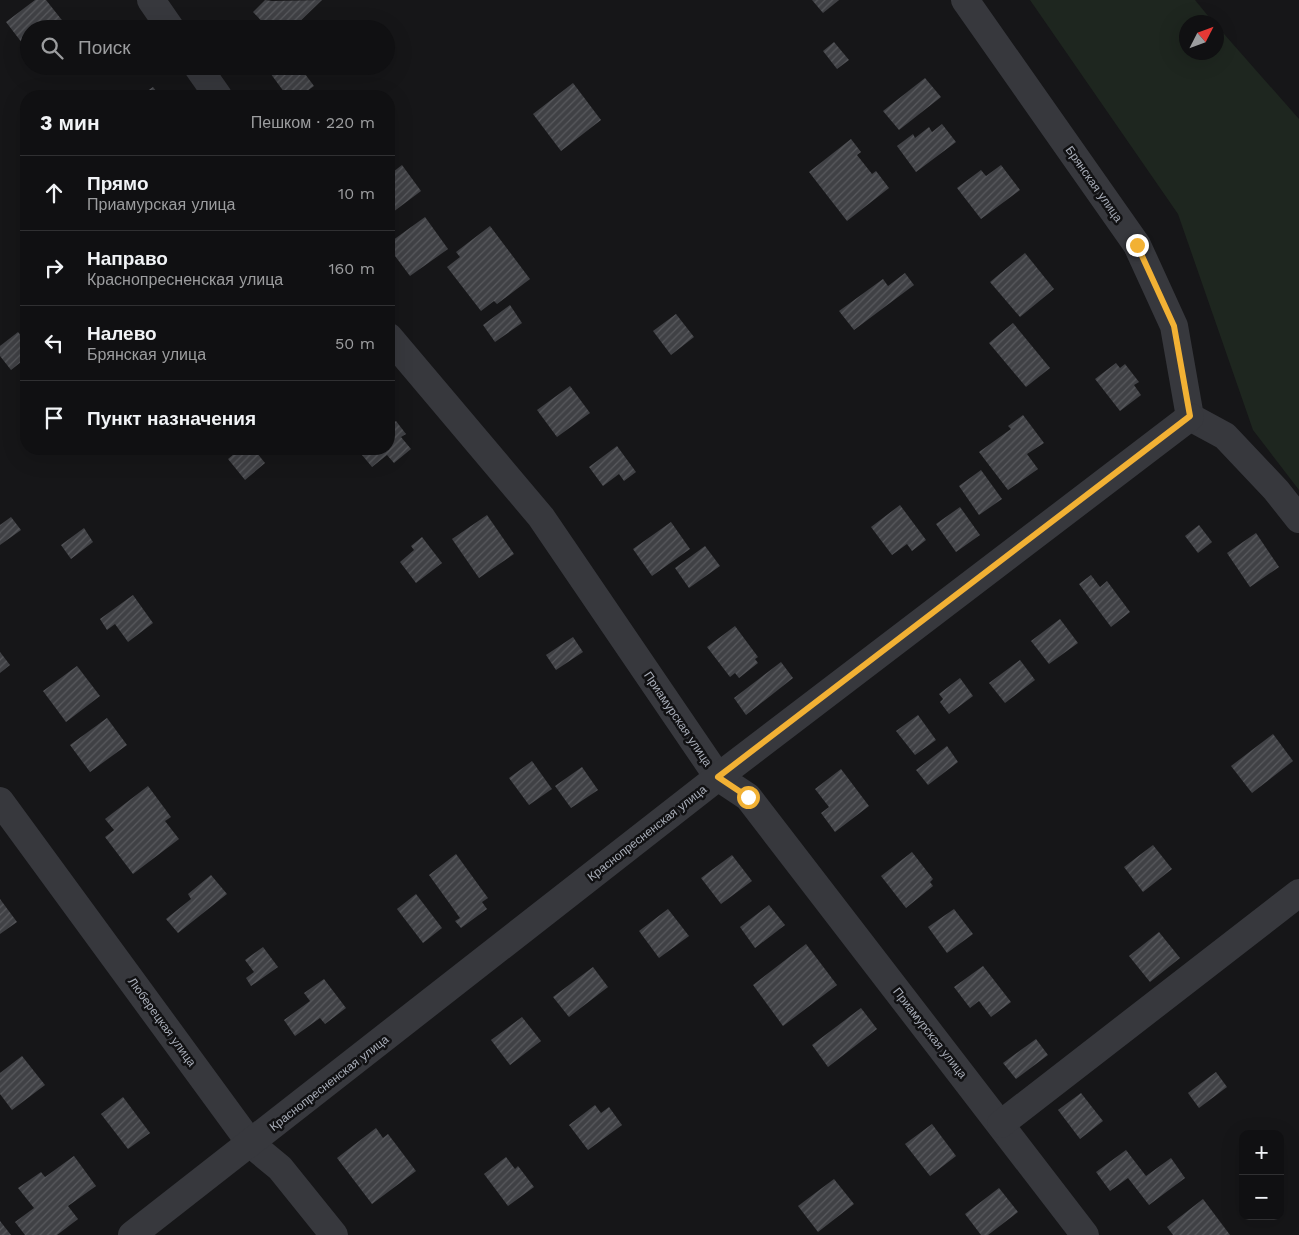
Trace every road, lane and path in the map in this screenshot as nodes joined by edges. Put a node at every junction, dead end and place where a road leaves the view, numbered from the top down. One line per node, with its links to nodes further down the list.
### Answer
1 (151, 0): 3 (street)
2 (965, 0): 7 (street, Брянская улица)
3 (165, 20)
4 (203, 75): 5 (street)
5 (214, 90)
6 (395, 344): 9 (street, Приамурская улица)
7 (1190, 416): 8 (street); 9 (street, Краснопресненская улица)
8 (1299, 519)
9 (718, 777): 12 (street, Приамурская улица); 13 (street, Краснопресненская улица)
10 (0, 800): 13 (street, Люберецкая улица)
11 (1299, 893): 12 (street)
12 (1001, 1124): 16 (street, Приамурская улица)
13 (251, 1144): 14 (street, Краснопресненская улица); 15 (street, Люберецкая улица)
14 (132, 1235)
15 (334, 1235)
16 (1085, 1235)

